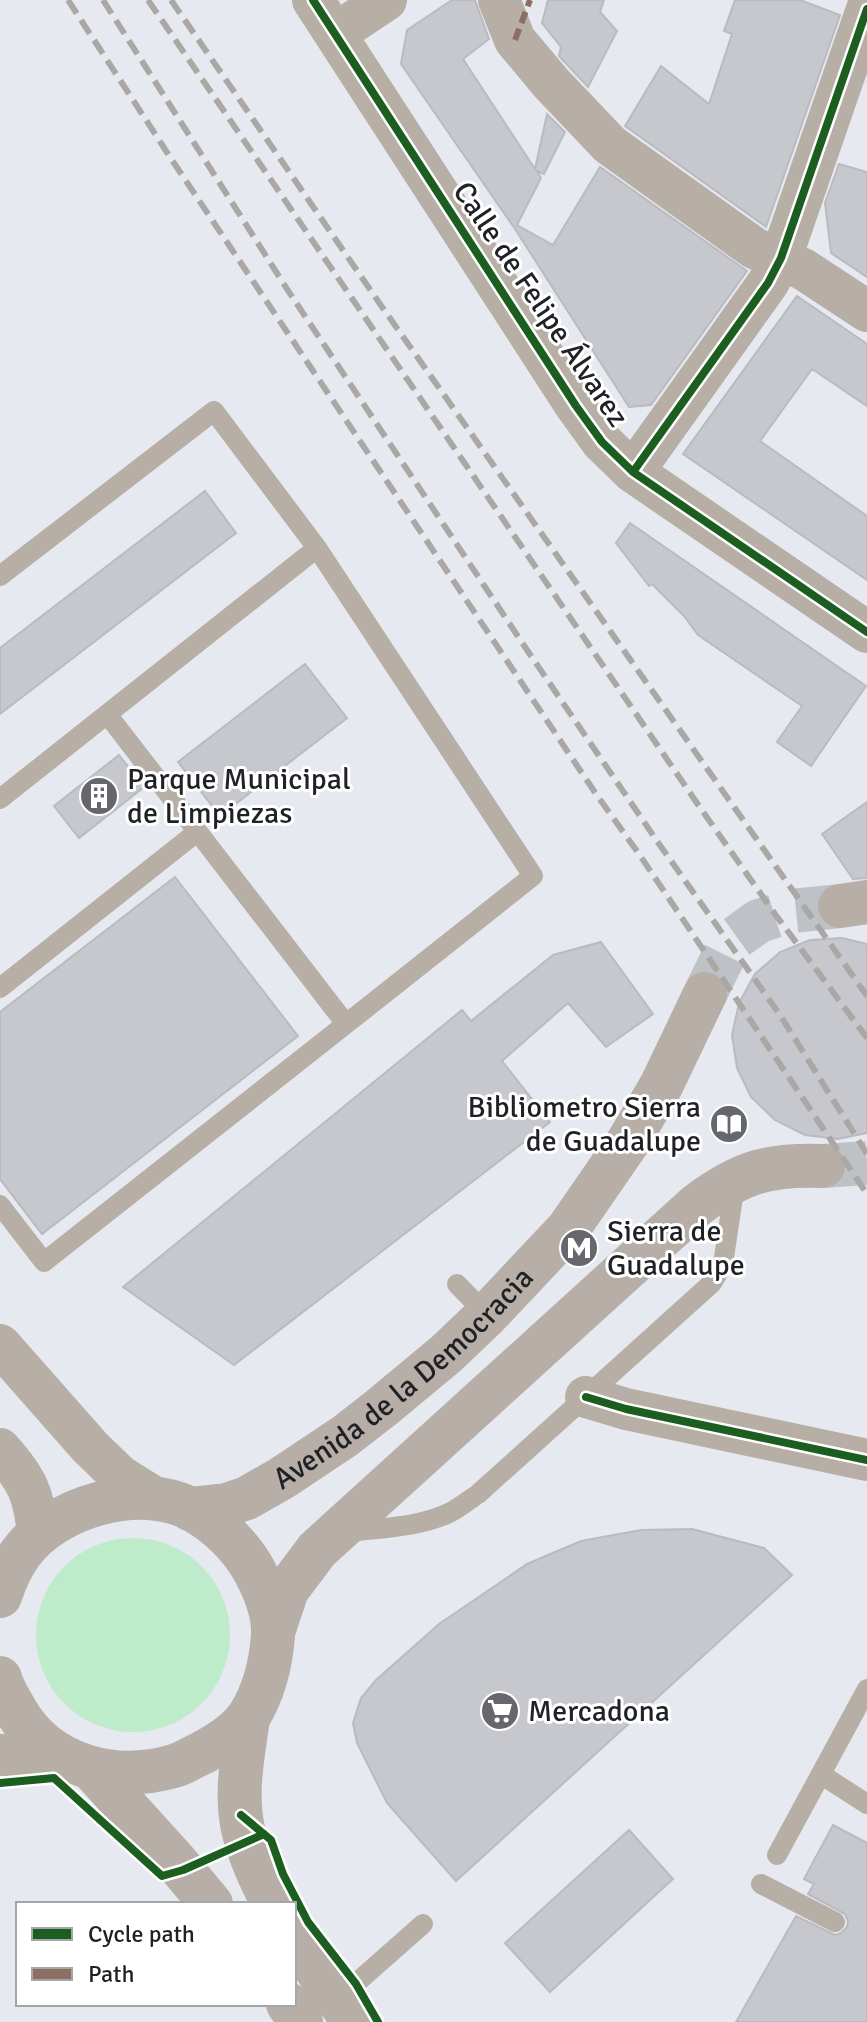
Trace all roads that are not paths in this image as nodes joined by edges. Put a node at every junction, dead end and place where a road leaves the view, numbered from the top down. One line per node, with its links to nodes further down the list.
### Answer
1 (386, 0): 5 (street, Calle de Felipe Álvarez)
2 (499, 0): 6 (street)
3 (530, 0): 6 (street)
4 (867, 9): 7 (street)
5 (324, 17): 9 (street, Calle de Felipe Álvarez)
6 (515, 40): 7 (street)
7 (781, 258): 8 (street); 9 (street)
8 (867, 311)
9 (633, 472): 12 (street, Calle de Felipe Álvarez)
10 (317, 548): 11 (lane); 13 (lane); 18 (lane)
11 (0, 576)
12 (867, 632)
13 (107, 714): 14 (lane); 15 (lane)
14 (0, 799)
15 (197, 832): 16 (lane); 18 (lane)
16 (0, 988)
17 (705, 994): 23 (main road, Avenida de la Democracia)
18 (346, 1024): 21 (lane)
19 (823, 1166): 20 (main road)
20 (736, 1179): 25 (lane); 29 (main road)
21 (0, 1205)
22 (457, 1284): 23 (lane)
23 (487, 1315): 28 (main road, Avenida de la Democracia)
24 (0, 1345): 28 (street)
25 (586, 1397): 27 (street); 29 (lane)
26 (0, 1449): 30 (street)
27 (867, 1460)
28 (174, 1504): 30 (main road, Avenida de la Democracia); 32 (main road)
29 (336, 1534): 32 (main road)
30 (24, 1536): 31 (main road)
31 (0, 1596)
32 (273, 1632): 35 (main road)
33 (0, 1678): 37 (main road)
34 (867, 1689): 38 (lane)
35 (248, 1718): 37 (main road); 43 (main road)
36 (0, 1755): 37 (street)
37 (80, 1764): 42 (main road)
38 (822, 1775): 39 (lane); 40 (lane)
39 (867, 1804)
40 (777, 1855)
41 (761, 1884): 44 (lane)
42 (209, 1902)
43 (272, 1902)
44 (835, 1922)
45 (423, 1924): 47 (lane)
46 (296, 1941): 47 (main road)
47 (346, 2011)

